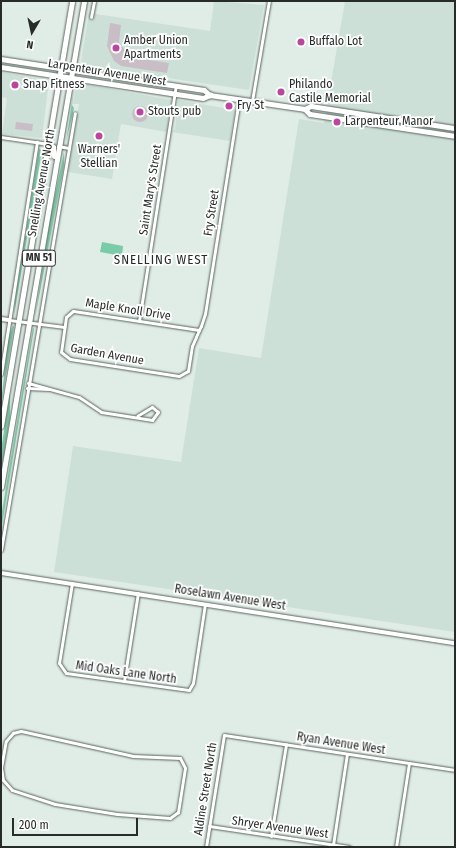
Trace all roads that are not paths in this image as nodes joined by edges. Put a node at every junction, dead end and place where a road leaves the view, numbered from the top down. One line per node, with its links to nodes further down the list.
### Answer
1 (72, 1): 8 (main road, Snelling Avenue North / MN 51)
2 (84, 1): 9 (main road, Snelling Avenue North / MN 51)
3 (94, 1): 5 (street)
4 (269, 1): 16 (street)
5 (91, 17)
6 (1, 59): 8 (main road, Larpenteur Avenue West)
7 (1, 67): 10 (main road, Larpenteur Avenue West)
8 (61, 68): 9 (main road, Larpenteur Avenue West); 10 (main road, Snelling Avenue North / MN 51)
9 (72, 69): 11 (main road, Snelling Avenue North / MN 51); 12 (main road, Larpenteur Avenue West)
10 (59, 75): 11 (main road, Larpenteur Avenue West); 25 (main road, Snelling Avenue North / MN 51)
11 (70, 77): 13 (main road, Larpenteur Avenue West); 26 (main road, Snelling Avenue North / MN 51)
12 (176, 86): 13 (street, Saint Mary's Street); 14 (main road, Larpenteur Avenue West)
13 (175, 94): 14 (main road, Larpenteur Avenue West); 32 (street, Saint Mary's Street)
14 (210, 95): 15 (main road, Larpenteur Avenue West)
15 (239, 99): 16 (main road, Larpenteur Avenue West); 36 (street, Fry Street)
16 (252, 101): 17 (main road, Larpenteur Avenue West)
17 (305, 109): 19 (main road, Larpenteur Avenue West); 21 (main road, Larpenteur Avenue West)
18 (75, 113): 27 (street)
19 (432, 124): 20 (main road, Larpenteur Avenue West); 21 (main road)
20 (455, 128)
21 (431, 132): 22 (main road, Larpenteur Avenue West)
22 (455, 136)
23 (1, 137): 24 (street)
24 (37, 142): 25 (street); 30 (street)
25 (48, 144): 28 (main road); 31 (main road, Snelling Avenue North / MN 51)
26 (58, 146): 27 (street); 28 (main road, Snelling Avenue North / MN 51)
27 (69, 148): 34 (street)
28 (55, 163): 33 (main road, Snelling Avenue North / MN 51)
29 (1, 319): 30 (street)
30 (9, 320): 31 (street, Garden Avenue); 37 (street)
31 (19, 320): 33 (street, Garden Avenue); 43 (main road, Snelling Avenue North / MN 51)
32 (139, 321): 35 (street, Maple Knoll Drive); 36 (street, Maple Knoll Drive)
33 (29, 322): 34 (street, Garden Avenue); 44 (main road, Snelling Avenue North / MN 51)
34 (38, 323): 35 (street, Garden Avenue); 39 (street)
35 (64, 327): 38 (street, Garden Avenue)
36 (199, 330): 38 (street, Fry Street)
37 (1, 374)
38 (185, 374)
39 (28, 383): 40 (street); 41 (street)
40 (27, 388): 41 (street); 45 (street)
41 (48, 389): 42 (street)
42 (137, 416): 42 (street)
43 (1, 426)
44 (1, 487)
45 (1, 550)
46 (1, 573): 47 (street, Roselawn Avenue West)
47 (72, 583): 48 (street, Roselawn Avenue West); 51 (street, Mid Oaks Lane North)
48 (138, 593): 49 (street, Roselawn Avenue West); 51 (street)
49 (205, 604): 50 (street, Roselawn Avenue West); 51 (street, Mid Oaks Lane North)
50 (455, 643)
51 (124, 681)
52 (224, 735): 53 (street, Ryan Avenue West); 58 (street, Aldine Street North)
53 (286, 744): 54 (street, Ryan Avenue West); 59 (street)
54 (348, 754): 56 (street, Ryan Avenue West); 60 (street)
55 (2, 757): 55 (street)
56 (409, 763): 57 (street, Ryan Avenue West); 63 (street)
57 (455, 770)
58 (210, 826): 59 (street, Shryer Avenue West); 61 (street, Aldine Street North)
59 (271, 836): 60 (street, Shryer Avenue West)
60 (333, 845): 62 (street, Shryer Avenue West)
61 (206, 847)
62 (349, 847)
63 (396, 847)

